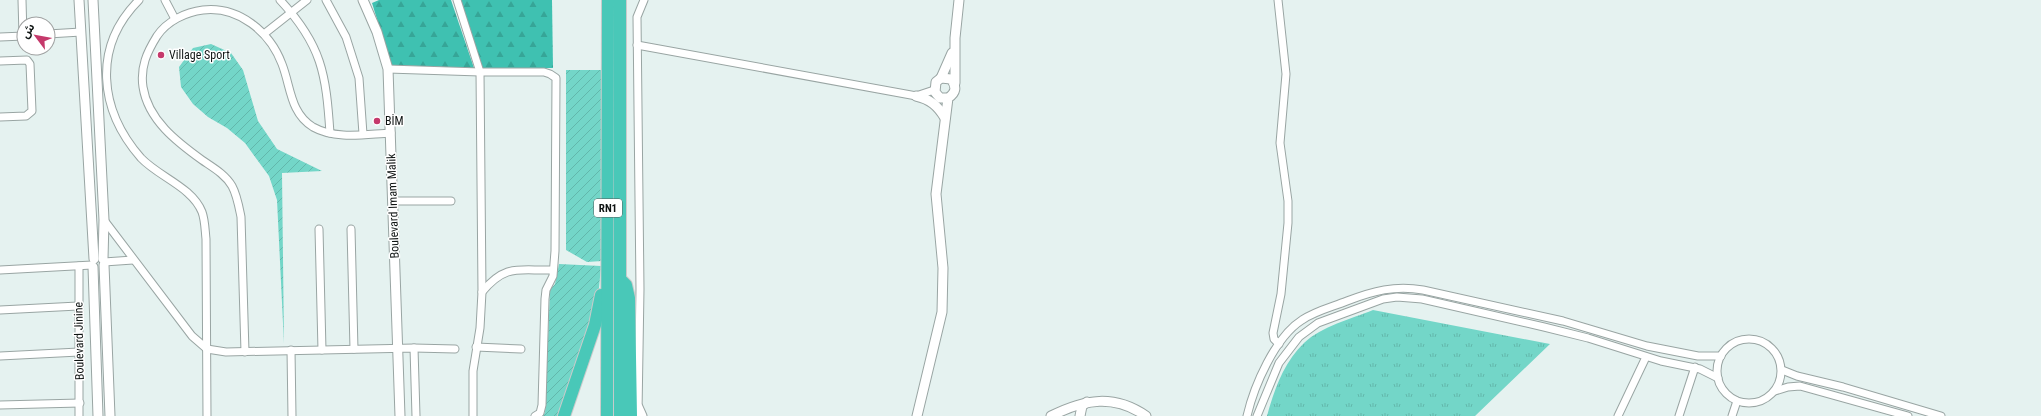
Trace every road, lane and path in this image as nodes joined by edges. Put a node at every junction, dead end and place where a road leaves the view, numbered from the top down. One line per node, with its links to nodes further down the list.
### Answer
1 (22, 0): 17 (street)
2 (79, 0): 19 (street)
3 (92, 0): 41 (street)
4 (139, 0): 61 (street)
5 (165, 0): 18 (street)
6 (280, 0): 16 (street)
7 (307, 0): 16 (street)
8 (326, 0): 38 (street)
9 (457, 0): 28 (street)
10 (608, 0): 44 (highway, RN1)
11 (620, 0): 51 (highway, RN1)
12 (644, 0): 25 (street)
13 (958, 0): 24 (street)
14 (1278, 0): 57 (street)
15 (366, 1): 27 (street, Boulevard Imam Malik)
16 (292, 12): 21 (street); 36 (street)
17 (22, 16)
18 (175, 19): 21 (street); 68 (street)
19 (81, 32): 20 (street); 47 (street)
20 (56, 34)
21 (264, 34): 36 (street)
22 (16, 36): 23 (street)
23 (0, 37)
24 (955, 38): 29 (street); 30 (street)
25 (637, 45): 32 (street); 80 (street)
26 (0, 61): 34 (street)
27 (388, 69): 28 (street); 37 (street, Boulevard Imam Malik)
28 (480, 72): 50 (street); 53 (street)
29 (941, 78): 30 (street); 31 (street)
30 (954, 83): 33 (street)
31 (934, 90): 32 (street); 33 (street)
32 (916, 96): 35 (street)
33 (948, 98): 35 (street)
34 (0, 117)
35 (945, 118): 93 (street)
36 (330, 133): 38 (street)
37 (391, 133): 38 (street); 39 (street, Boulevard Imam Malik)
38 (363, 134)
39 (393, 201): 40 (street); 59 (street, Boulevard Imam Malik)
40 (451, 201)
41 (104, 220): 45 (street); 46 (street)
42 (319, 228): 66 (street)
43 (350, 229): 62 (street)
44 (608, 258): 90 (highway); 91 (highway, RN1)
45 (133, 260): 46 (street); 61 (street)
46 (104, 262): 47 (street); 83 (street)
47 (93, 264): 48 (street); 82 (street)
48 (79, 266): 49 (street); 55 (street, Boulevard Jinine)
49 (0, 270)
50 (553, 270): 53 (street); 89 (street)
51 (620, 279): 80 (highway); 92 (highway, RN1)
52 (1423, 290): 54 (street); 57 (street); 70 (street)
53 (482, 292): 58 (street)
54 (1422, 300): 71 (street); 98 (street)
55 (78, 306): 56 (street); 67 (street, Boulevard Jinine)
56 (0, 310)
57 (1279, 344): 97 (street)
58 (476, 347): 64 (street); 88 (street)
59 (398, 348): 60 (street); 62 (street); 86 (street, Boulevard Imam Malik)
60 (414, 348): 63 (street); 87 (street)
61 (207, 349): 68 (street); 84 (street)
62 (354, 349): 66 (street)
63 (455, 349)
64 (521, 349)
65 (291, 350): 66 (street); 68 (street); 85 (street)
66 (322, 350)
67 (79, 352): 69 (street); 78 (street, Boulevard Jinine)
68 (245, 352)
69 (0, 356)
70 (1721, 356): 73 (street); 74 (street)
71 (1646, 357): 72 (street); 99 (street)
72 (1695, 367): 74 (street); 100 (street)
73 (1782, 370): 75 (street); 103 (street)
74 (1718, 378): 76 (street)
75 (1775, 391): 76 (street); 102 (street)
76 (1737, 401): 101 (street)
77 (1087, 402): 94 (street); 95 (street); 96 (street)
78 (80, 403): 79 (street); 81 (street, Boulevard Jinine)
79 (0, 405)
80 (637, 414)
81 (80, 416)
82 (98, 416)
83 (110, 416)
84 (207, 416)
85 (292, 416)
86 (400, 416)
87 (416, 416)
88 (473, 416)
89 (535, 416)
90 (564, 416)
91 (607, 416)
92 (620, 416)
93 (917, 416)
94 (1051, 416)
95 (1080, 416)
96 (1146, 416)
97 (1247, 416)
98 (1257, 416)
99 (1619, 416)
100 (1679, 416)
101 (1732, 416)
102 (1908, 416)
103 (1941, 416)

